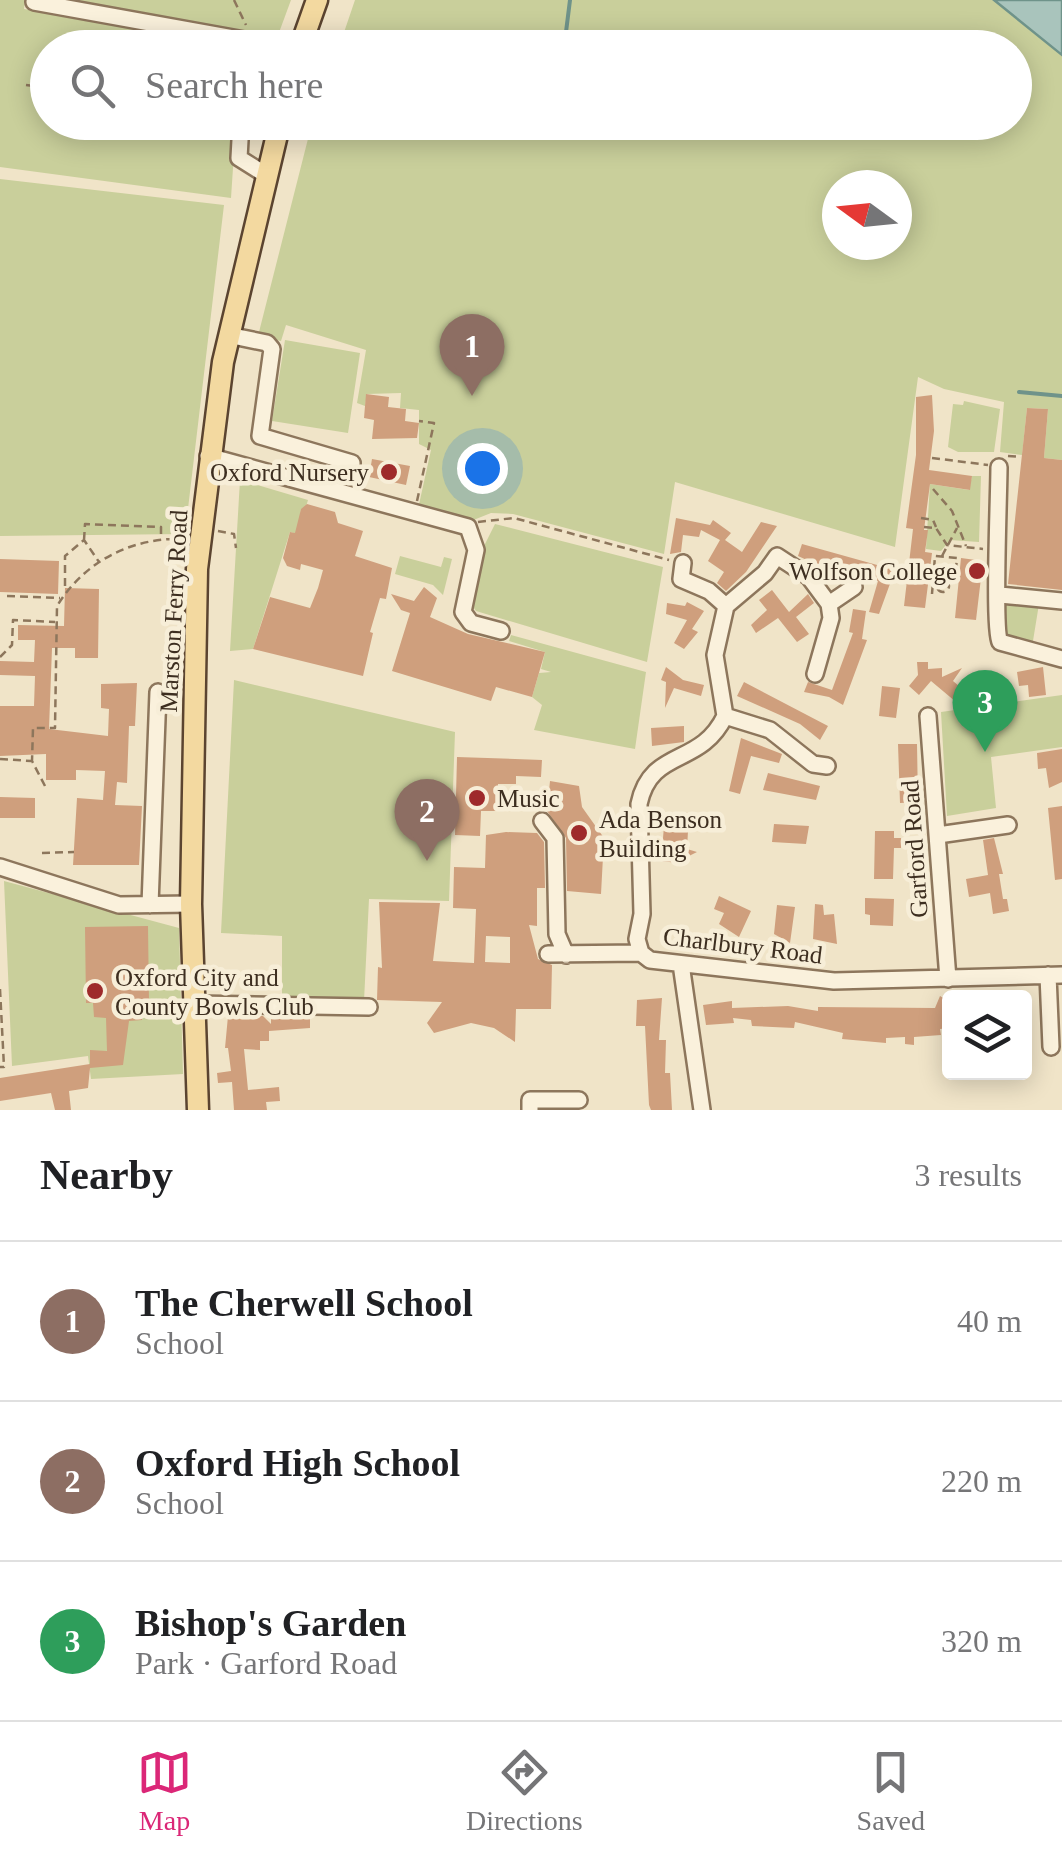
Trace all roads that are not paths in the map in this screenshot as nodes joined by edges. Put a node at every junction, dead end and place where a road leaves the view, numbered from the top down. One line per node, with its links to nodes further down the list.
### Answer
1 (317, 0): 4 (main road)
2 (34, 2): 3 (street)
3 (179, 30)
4 (306, 30)
5 (240, 140): 7 (street)
6 (275, 140): 7 (main road, Marston Ferry Road)
7 (266, 176): 8 (main road, Marston Ferry Road)
8 (228, 336): 9 (main road, Marston Ferry Road); 10 (street)
9 (208, 456): 18 (street); 29 (main road, Marston Ferry Road)
10 (352, 463)
11 (999, 466): 14 (street)
12 (678, 574): 17 (street)
13 (854, 587): 16 (street)
14 (1000, 595): 15 (street); 19 (street)
15 (1062, 602)
16 (829, 604): 17 (street); 20 (street)
17 (726, 606): 22 (street)
18 (501, 632)
19 (1062, 659)
20 (814, 674)
21 (158, 692): 30 (street)
22 (726, 716): 24 (street); 31 (street, Charlbury Road)
23 (928, 716): 27 (street, Garford Road)
24 (827, 766)
25 (542, 821): 33 (street)
26 (1008, 825): 27 (street)
27 (938, 835): 36 (street, Garford Road)
28 (0, 867): 30 (street)
29 (191, 904): 30 (street); 37 (main road, Marston Ferry Road)
30 (150, 905)
31 (641, 953): 33 (street); 34 (street, Charlbury Road)
32 (548, 954): 33 (street)
33 (566, 954)
34 (681, 964): 36 (street, Charlbury Road); 43 (street)
35 (1055, 975): 36 (street, Charlbury Road); 39 (street)
36 (948, 978)
37 (192, 1004): 38 (street); 42 (main road, Marston Ferry Road)
38 (368, 1007)
39 (1051, 1047)
40 (579, 1100): 41 (street)
41 (530, 1105)
42 (198, 1110)
43 (702, 1110)

